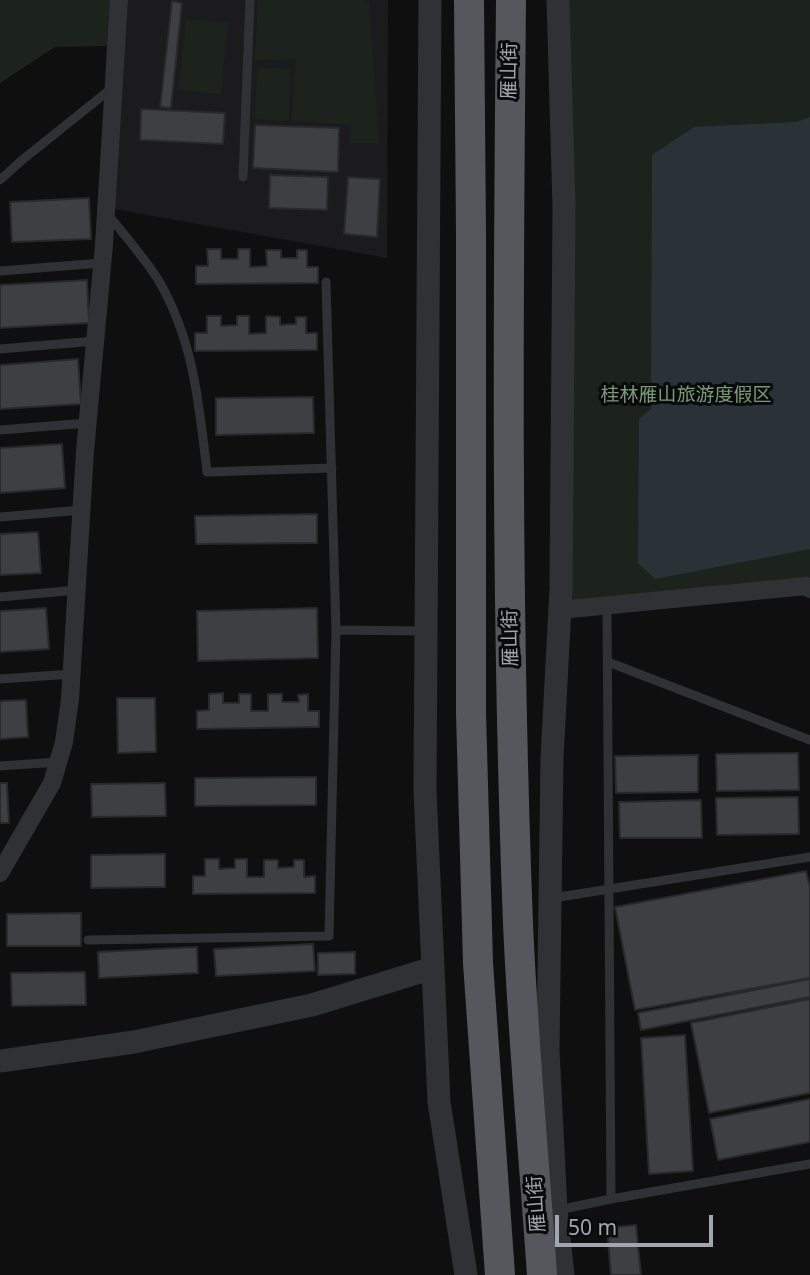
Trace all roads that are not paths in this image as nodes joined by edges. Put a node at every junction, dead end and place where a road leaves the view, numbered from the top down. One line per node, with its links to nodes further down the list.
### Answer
1 (119, 0): 7 (street)
2 (250, 0): 8 (lane)
3 (430, 0): 27 (street)
4 (469, 0): 46 (highway, 雁山街)
5 (511, 0): 47 (highway, 雁山街)
6 (558, 0): 25 (street)
7 (114, 87): 9 (lane); 10 (street)
8 (243, 177)
9 (0, 180)
10 (106, 212): 11 (street); 18 (lane)
11 (102, 263): 12 (lane); 14 (street)
12 (0, 271)
13 (326, 282): 18 (lane)
14 (95, 341): 15 (lane); 16 (street)
15 (0, 349)
16 (88, 423): 17 (lane); 19 (street)
17 (0, 430)
18 (332, 468): 26 (lane)
19 (82, 510): 20 (lane); 22 (street)
20 (0, 517)
21 (810, 589): 24 (street)
22 (77, 590): 23 (lane); 29 (street)
23 (0, 597)
24 (607, 606): 25 (street); 28 (lane)
25 (560, 610): 38 (street)
26 (336, 630): 27 (lane); 39 (lane)
27 (425, 631): 40 (street)
28 (608, 662): 31 (lane); 37 (lane)
29 (72, 674): 30 (lane); 32 (street)
30 (0, 679)
31 (810, 740)
32 (59, 762): 33 (lane); 34 (street)
33 (0, 766)
34 (7, 850): 36 (street)
35 (810, 857): 37 (lane)
36 (0, 873)
37 (609, 889): 38 (lane); 43 (lane)
38 (551, 898): 44 (street)
39 (88, 940)
40 (433, 968): 41 (street); 45 (street)
41 (0, 1061)
42 (810, 1164): 43 (lane)
43 (611, 1199): 44 (lane)
44 (556, 1210): 48 (street)
45 (466, 1275)
46 (500, 1275)
47 (542, 1275)
48 (563, 1275)

